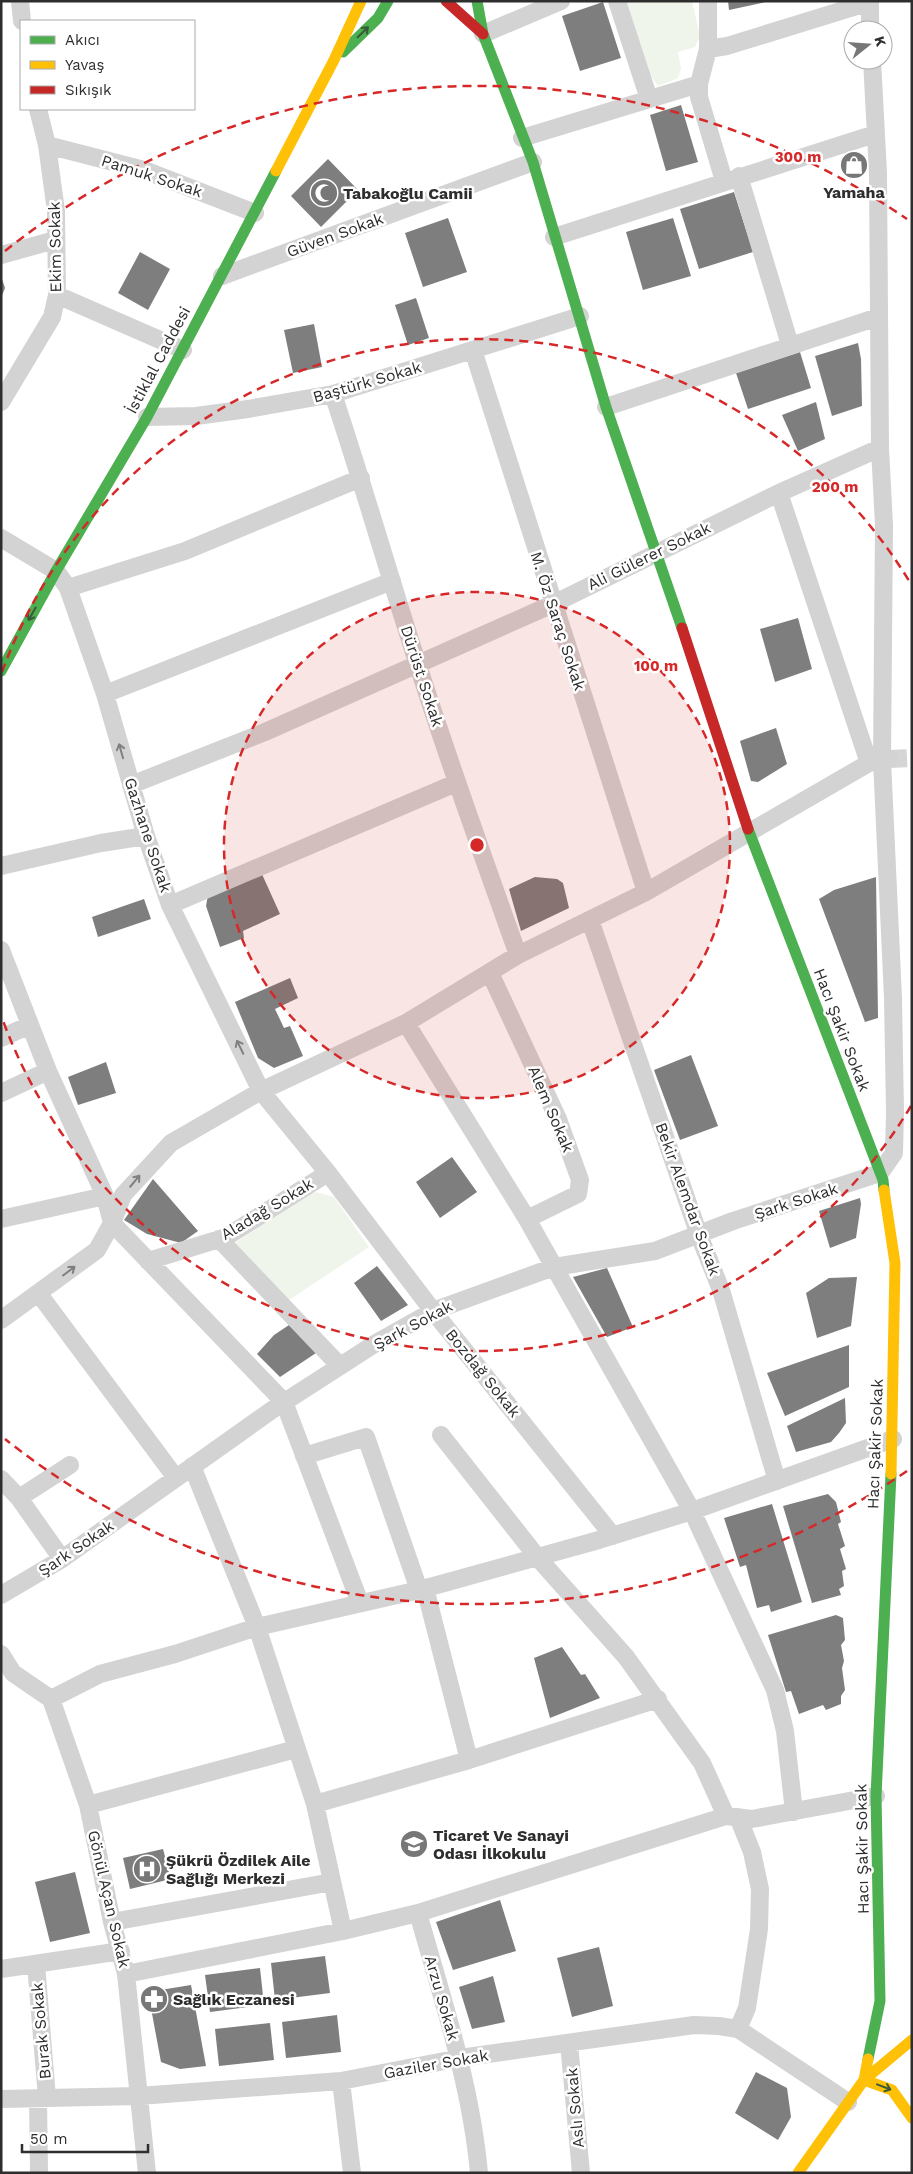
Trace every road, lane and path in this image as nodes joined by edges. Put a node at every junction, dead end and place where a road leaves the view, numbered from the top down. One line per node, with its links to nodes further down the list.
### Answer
1 (20, 1): 13 (street)
2 (360, 1): 17 (street, İstiklal Caddesi)
3 (388, 1): 12 (street, İstiklal Caddesi)
4 (446, 1): 15 (street)
5 (457, 1): 15 (street)
6 (477, 1): 15 (street)
7 (561, 1): 15 (street)
8 (617, 1): 20 (street)
9 (708, 1): 16 (street)
10 (870, 2): 14 (street); 16 (street)
11 (400, 5): 12 (street)
12 (378, 18): 17 (street, İstiklal Caddesi, one-way to 12)
13 (22, 20)
14 (870, 20)
15 (483, 34): 23 (street, Hacı Şakir Sokak)
16 (708, 49): 19 (street)
17 (334, 60): 27 (street, İstiklal Caddesi)
18 (872, 70): 22 (street)
19 (699, 84): 20 (street); 26 (street)
20 (649, 99): 23 (street)
21 (38, 110): 24 (street, Ekim Sokak)
22 (874, 134): 26 (street); 34 (street)
23 (522, 138): 25 (street, Hacı Şakir Sokak)
24 (47, 145): 27 (street, Pamuk Sokak); 29 (street, Ekim Sokak)
25 (533, 162): 28 (street, Hacı Şakir Sokak); 31 (street, Güven Sokak)
26 (732, 179): 28 (street); 35 (street)
27 (255, 213): 31 (street, İstiklal Caddesi)
28 (554, 237): 33 (street, Hacı Şakir Sokak)
29 (55, 240): 30 (street); 32 (street, Ekim Sokak)
30 (1, 255)
31 (222, 276): 36 (street, İstiklal Caddesi)
32 (57, 295): 36 (street); 39 (street, Ekim Sokak)
33 (580, 316): 37 (street, Baştürk Sokak); 40 (street, Hacı Şakir Sokak)
34 (878, 317): 35 (street); 42 (street)
35 (790, 345): 40 (street)
36 (183, 350): 41 (street, İstiklal Caddesi)
37 (473, 350): 38 (street, Baştürk Sokak); 50 (street, M. Öz Saraç Sokak)
38 (333, 394): 41 (street, Baştürk Sokak); 43 (street, Dürüst Sokak)
39 (1, 402)
40 (606, 407): 46 (street, Hacı Şakir Sokak)
41 (147, 417): 47 (street, İstiklal Caddesi)
42 (880, 448): 44 (street, Ali Gülerer Sokak); 54 (street)
43 (361, 478): 48 (street, Dürüst Sokak); 49 (street)
44 (779, 493): 46 (street, Ali Gülerer Sokak); 54 (street)
45 (1, 538): 47 (street)
46 (657, 551): 50 (street, Ali Gülerer Sokak); 57 (street, Hacı Şakir Sokak)
47 (56, 571): 49 (street, Gazhane Sokak); 52 (street, İstiklal Caddesi, one-way to 52)
48 (392, 580): 51 (street, Dürüst Sokak); 53 (street)
49 (68, 588): 53 (street, Gazhane Sokak)
50 (553, 604): 51 (street, Ali Gülerer Sokak); 60 (street, M. Öz Saraç Sokak)
51 (417, 664): 55 (street, Dürüst Sokak); 56 (street, Ali Gülerer Sokak)
52 (1, 671)
53 (105, 694): 56 (street, Gazhane Sokak, one-way to 53)
54 (880, 761): 57 (street); 73 (street)
55 (456, 783): 61 (street); 64 (street, Dürüst Sokak)
56 (131, 785): 58 (street, Gazhane Sokak)
57 (749, 832): 60 (street); 73 (street, Hacı Şakir Sokak)
58 (146, 836): 59 (street); 61 (street, Gazhane Sokak)
59 (1, 866)
60 (646, 892): 62 (street)
61 (170, 905): 70 (street, Gazhane Sokak, one-way to 61)
62 (590, 920): 64 (street); 78 (street, Bekir Alemdar Sokak)
63 (1, 950): 67 (street)
64 (518, 955): 65 (street)
65 (490, 973): 66 (street); 76 (street, Alem Sokak)
66 (406, 1023): 70 (street); 76 (street)
67 (30, 1025): 68 (street); 69 (street)
68 (1, 1038)
69 (48, 1071): 71 (street); 74 (street)
70 (261, 1091): 72 (street, Bozdağ Sokak); 77 (street, one-way to 70)
71 (1, 1093)
72 (328, 1173): 79 (street, Aladağ Sokak); 83 (street, Bozdağ Sokak)
73 (880, 1174): 78 (street, Şark Sokak); 88 (street, Hacı Şakir Sokak)
74 (105, 1196): 75 (street); 77 (street)
75 (1, 1219)
76 (527, 1219): 81 (street)
77 (112, 1223): 80 (street); 82 (street, one-way to 77)
78 (699, 1235): 81 (street, Şark Sokak); 94 (street, Bekir Alemdar Sokak)
79 (219, 1239): 80 (street, Aladağ Sokak); 85 (street)
80 (148, 1261): 86 (street)
81 (554, 1268): 83 (street, Şark Sokak); 96 (street)
82 (39, 1294): 84 (street); 92 (street)
83 (433, 1311): 85 (street, Şark Sokak); 97 (street, Bozdağ Sokak)
84 (1, 1320)
85 (340, 1366): 86 (street, Şark Sokak)
86 (284, 1402): 89 (street); 91 (street, Şark Sokak)
87 (441, 1435): 98 (street)
88 (893, 1439): 94 (street); 109 (street, Hacı Şakir Sokak)
89 (304, 1456): 100 (street); 102 (street)
90 (70, 1464): 95 (street)
91 (192, 1466): 92 (street, Şark Sokak); 103 (street)
92 (176, 1478): 99 (street, Şark Sokak)
93 (1, 1479): 95 (street)
94 (777, 1481): 96 (street)
95 (18, 1498): 99 (street)
96 (692, 1511): 97 (street); 112 (street)
97 (613, 1536): 98 (street)
98 (538, 1558): 100 (street); 105 (street)
99 (62, 1559): 101 (street, Şark Sokak)
100 (422, 1589): 102 (street); 108 (street)
101 (1, 1596)
102 (360, 1603): 103 (street)
103 (257, 1626): 106 (street); 107 (street)
104 (1, 1654): 106 (street)
105 (658, 1699): 108 (street); 113 (street)
106 (51, 1700): 111 (street, Gönül Açan Sokak)
107 (296, 1749): 110 (street); 111 (street)
108 (469, 1760): 110 (street)
109 (876, 1796): 112 (street); 126 (street, Hacı Şakir Sokak)
110 (315, 1804): 114 (street)
111 (88, 1805): 116 (street, Gönül Açan Sokak)
112 (794, 1812): 113 (street)
113 (732, 1817): 115 (street); 122 (street)
114 (332, 1882): 116 (street); 117 (street)
115 (418, 1913): 117 (street); 125 (street, Arzu Sokak)
116 (112, 1922): 118 (street, Gönül Açan Sokak)
117 (343, 1930): 121 (street)
118 (121, 1951): 119 (street); 121 (street, Gönül Açan Sokak)
119 (36, 1964): 120 (street); 129 (street, Burak Sokak)
120 (1, 1969)
121 (126, 1974): 128 (street, Gönül Açan Sokak)
122 (738, 2029): 124 (street, Gaziler Sokak); 131 (street, Gaziler Sokak)
123 (912, 2040): 126 (street)
124 (569, 2044): 125 (street, Gaziler Sokak); 137 (street, Aslı Sokak)
125 (460, 2058): 127 (street, Gaziler Sokak); 136 (street, Arzu Sokak)
126 (864, 2080): 131 (street); 132 (street, one-way to 132)
127 (341, 2081): 128 (street, Gaziler Sokak); 135 (street)
128 (139, 2096): 129 (street, Gaziler Sokak); 134 (street, Gönül Açan Sokak)
129 (42, 2098): 130 (street, Gaziler Sokak); 133 (street, Burak Sokak)
130 (1, 2099)
131 (848, 2102): 138 (street)
132 (912, 2118)
133 (39, 2173)
134 (147, 2173)
135 (352, 2173)
136 (479, 2173)
137 (581, 2173)
138 (798, 2173)

